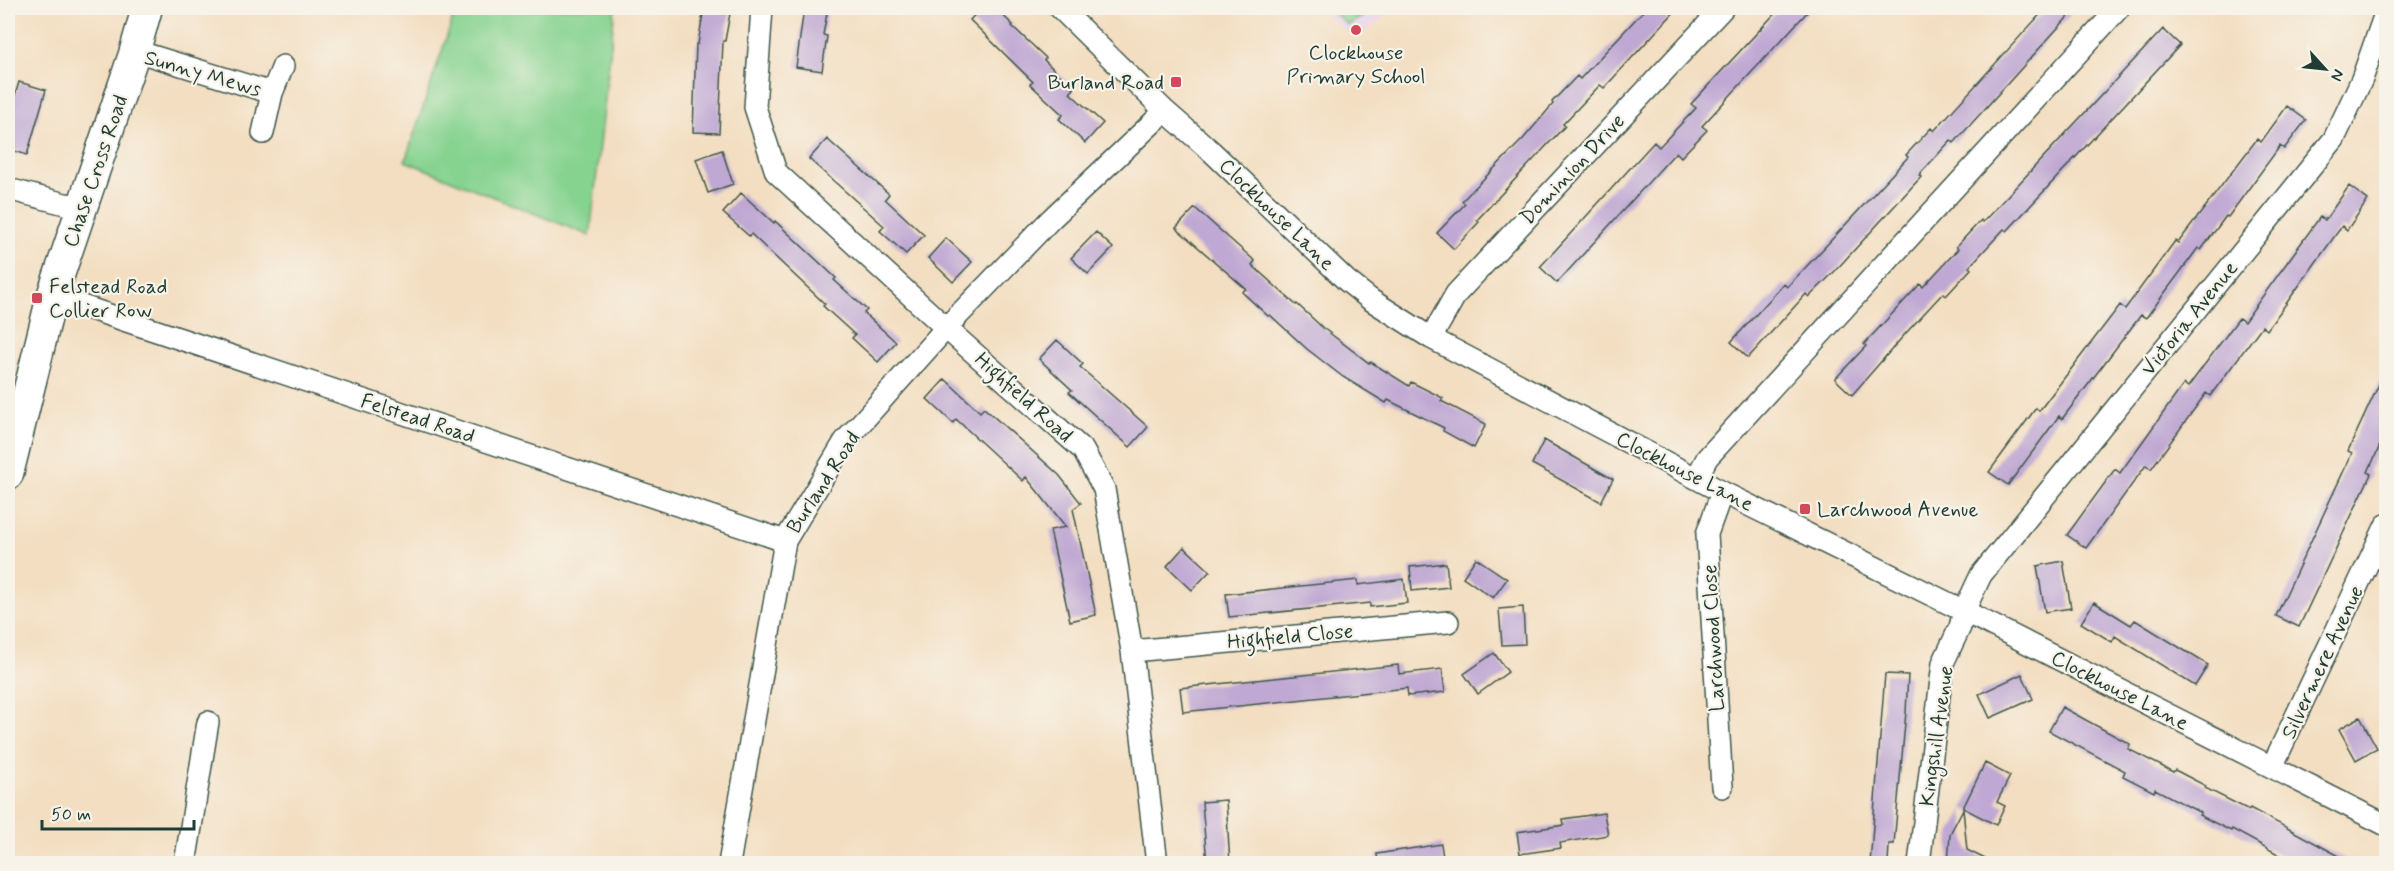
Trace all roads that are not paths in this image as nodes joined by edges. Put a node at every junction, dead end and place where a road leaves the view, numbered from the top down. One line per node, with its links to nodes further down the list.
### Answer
1 (147, 8): 7 (main road, Chase Cross Road)
2 (762, 8): 15 (street, Highfield Road)
3 (1060, 8): 10 (street, Clockhouse Lane)
4 (1723, 8): 16 (street, Dominion Drive)
5 (2119, 8): 18 (street)
6 (2386, 11): 23 (street, Victoria Avenue)
7 (134, 54): 9 (street, Sunny Mews); 13 (main road, Chase Cross Road)
8 (283, 66): 9 (street, Sunny Mews)
9 (272, 93): 11 (street, Sunny Mews)
10 (1164, 111): 15 (street, Burland Road); 16 (street, Clockhouse Lane)
11 (263, 133)
12 (8, 189): 13 (street)
13 (83, 206): 14 (main road, Chase Cross Road)
14 (52, 296): 17 (main road, Chase Cross Road); 21 (street, Felstead Road)
15 (946, 328): 21 (street, Burland Road); 25 (street, Highfield Road)
16 (1431, 338): 18 (street, Clockhouse Lane)
17 (8, 474)
18 (1696, 477): 19 (street, Clockhouse Lane)
19 (1722, 492): 23 (street, Clockhouse Lane); 28 (street, Larchwood Close)
20 (2386, 525): 22 (street, Silvermere Avenue)
21 (785, 541): 31 (street, Burland Road)
22 (2381, 551): 27 (street, Silvermere Avenue)
23 (1964, 611): 27 (street, Clockhouse Lane); 33 (street, Kingshill Avenue)
24 (1448, 622): 25 (street, Highfield Close)
25 (1132, 651): 32 (street, Highfield Road)
26 (208, 722): 30 (street)
27 (2272, 767): 29 (street, Clockhouse Lane)
28 (1722, 787)
29 (2386, 825)
30 (185, 864)
31 (729, 864)
32 (1157, 864)
33 (1919, 864)

